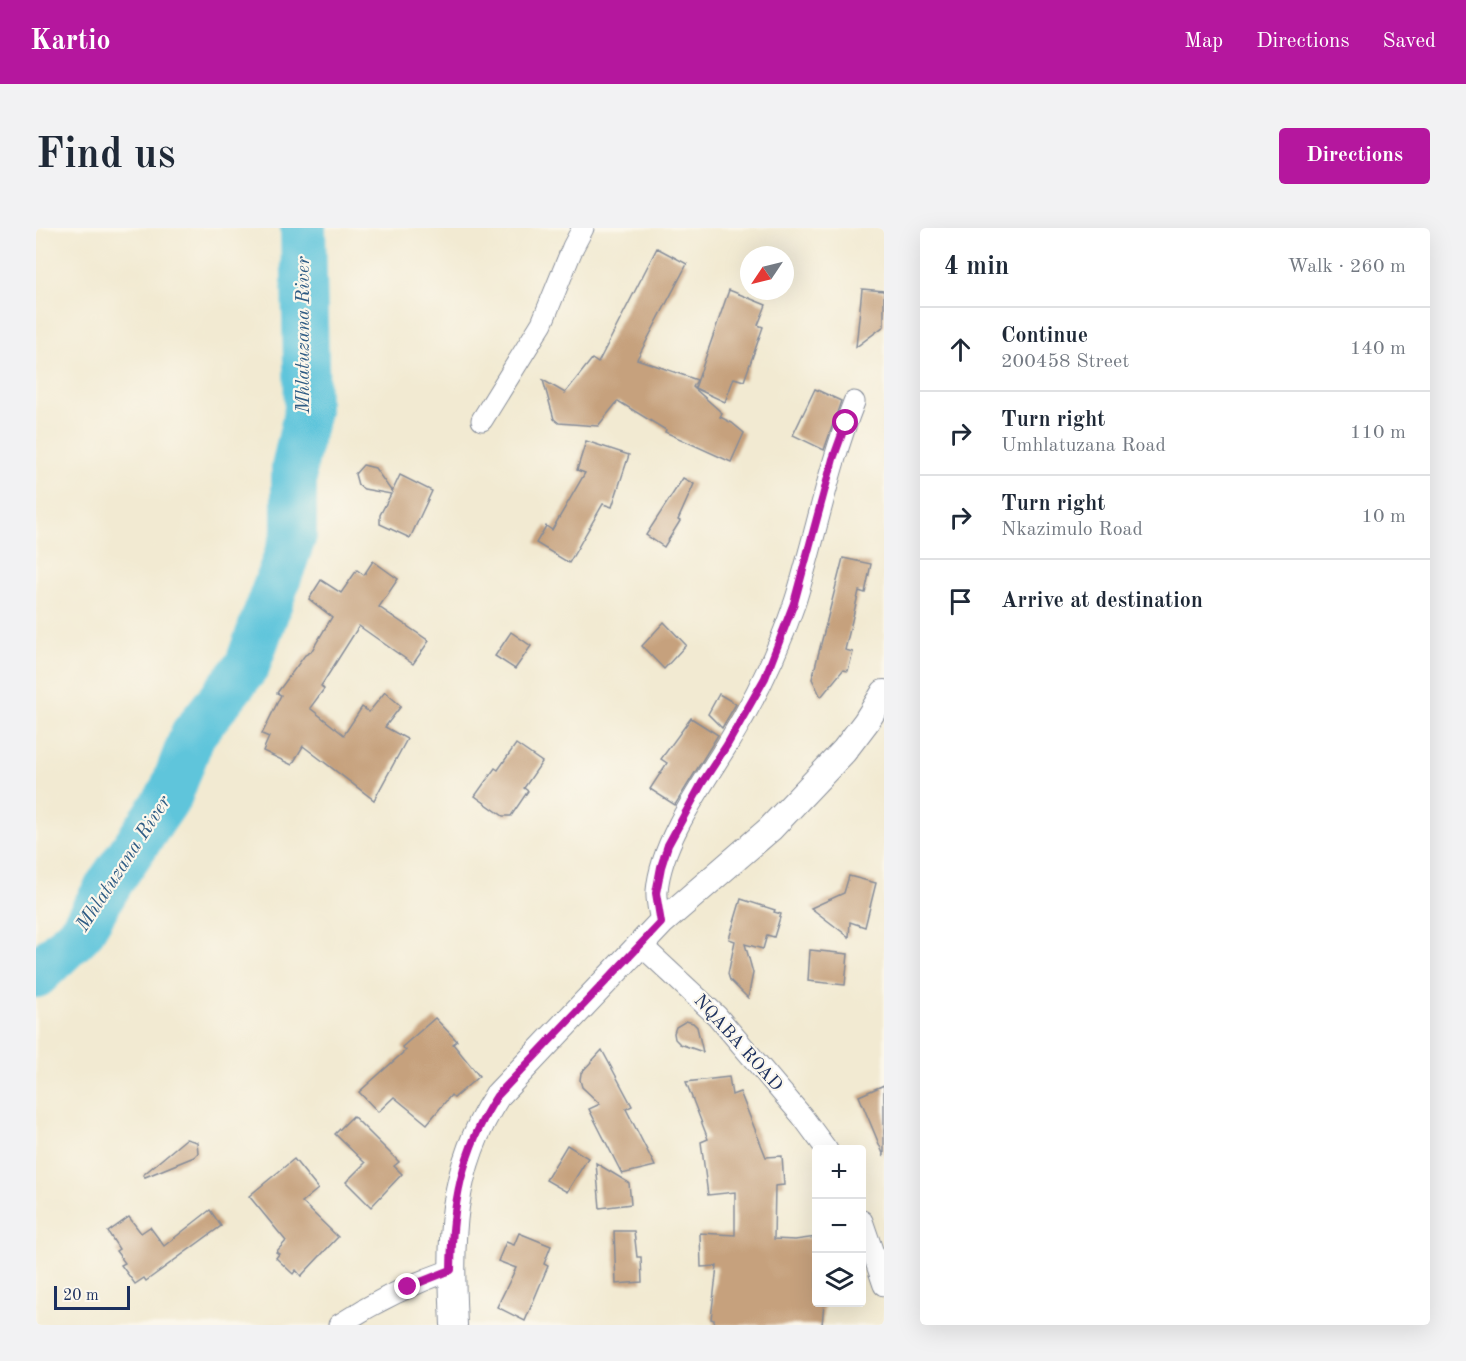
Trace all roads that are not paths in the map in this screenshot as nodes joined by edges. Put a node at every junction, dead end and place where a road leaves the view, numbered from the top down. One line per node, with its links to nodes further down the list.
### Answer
1 (583, 228): 3 (street)
2 (854, 402): 5 (street)
3 (482, 420)
4 (884, 693): 5 (street)
5 (661, 923): 6 (street)
6 (641, 945): 7 (street, NQABA ROAD); 9 (street)
7 (824, 1145)
8 (866, 1235): 10 (street)
9 (451, 1270): 11 (street); 12 (street)
10 (884, 1285)
11 (339, 1325)
12 (454, 1325)

